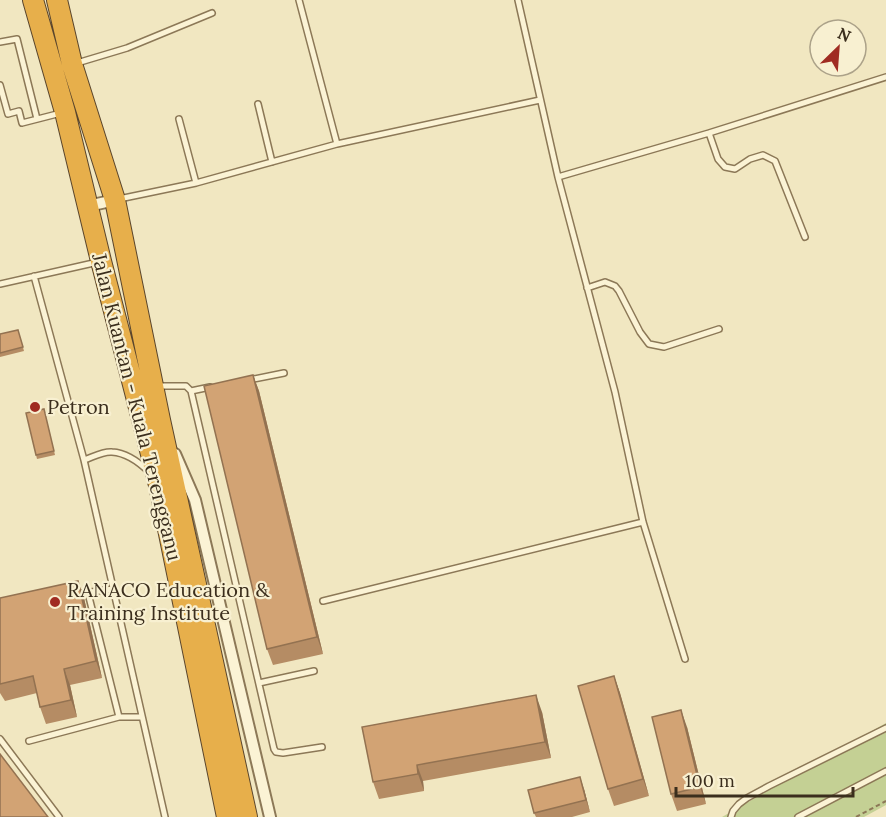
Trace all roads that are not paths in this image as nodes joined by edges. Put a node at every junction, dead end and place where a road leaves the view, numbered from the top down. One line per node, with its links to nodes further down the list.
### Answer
1 (33, 0): 12 (highway, Jalan Kuantan - Kuala Terengganu)
2 (57, 0): 7 (highway, Jalan Kuantan - Kuala Terengganu)
3 (299, 0): 18 (lane)
4 (518, 0): 10 (lane)
5 (212, 14): 7 (lane)
6 (0, 42): 16 (lane)
7 (72, 64): 22 (highway, Jalan Kuantan - Kuala Terengganu)
8 (886, 77): 17 (lane)
9 (0, 85): 13 (lane)
10 (540, 99): 18 (lane); 20 (lane)
11 (258, 104): 19 (lane)
12 (65, 112): 16 (lane); 23 (highway, Jalan Kuantan - Kuala Terengganu)
13 (8, 114): 14 (lane); 16 (lane)
14 (0, 116)
15 (178, 118): 21 (lane)
16 (37, 119)
17 (709, 133): 20 (lane); 24 (lane)
18 (337, 144): 19 (lane)
19 (272, 162): 21 (lane)
20 (558, 177): 28 (lane)
21 (196, 183): 22 (lane)
22 (115, 200): 23 (street); 32 (highway, Jalan Kuantan - Kuala Terengganu)
23 (88, 206): 25 (highway, Jalan Kuantan - Kuala Terengganu)
24 (806, 237)
25 (101, 261): 26 (lane); 37 (highway, Jalan Kuantan - Kuala Terengganu)
26 (34, 276): 27 (lane); 36 (lane)
27 (0, 284)
28 (587, 288): 29 (lane); 38 (lane)
29 (719, 329)
30 (284, 373): 31 (lane)
31 (237, 382)
32 (154, 386): 34 (lane); 35 (highway, Jalan Kuantan - Kuala Terengganu)
33 (214, 386): 34 (lane)
34 (191, 391): 45 (lane)
35 (160, 420): 56 (highway, Jalan Kuantan - Kuala Terengganu); 57 (street)
36 (84, 460): 37 (lane); 39 (lane)
37 (159, 485): 55 (highway, Jalan Kuantan - Kuala Terengganu)
38 (643, 522): 42 (lane); 43 (lane)
39 (113, 589): 40 (lane); 47 (lane)
40 (88, 593): 41 (lane); 46 (lane)
41 (69, 595)
42 (322, 601)
43 (685, 659)
44 (314, 671): 45 (lane)
45 (259, 683): 51 (lane)
46 (119, 717): 47 (lane); 50 (lane)
47 (142, 717): 54 (lane)
48 (886, 728): 58 (lane)
49 (0, 739): 53 (lane)
50 (29, 741)
51 (322, 747)
52 (886, 771): 59 (lane)
53 (59, 817)
54 (165, 817)
55 (226, 817)
56 (247, 817)
57 (270, 817)
58 (731, 817)
59 (798, 817)

